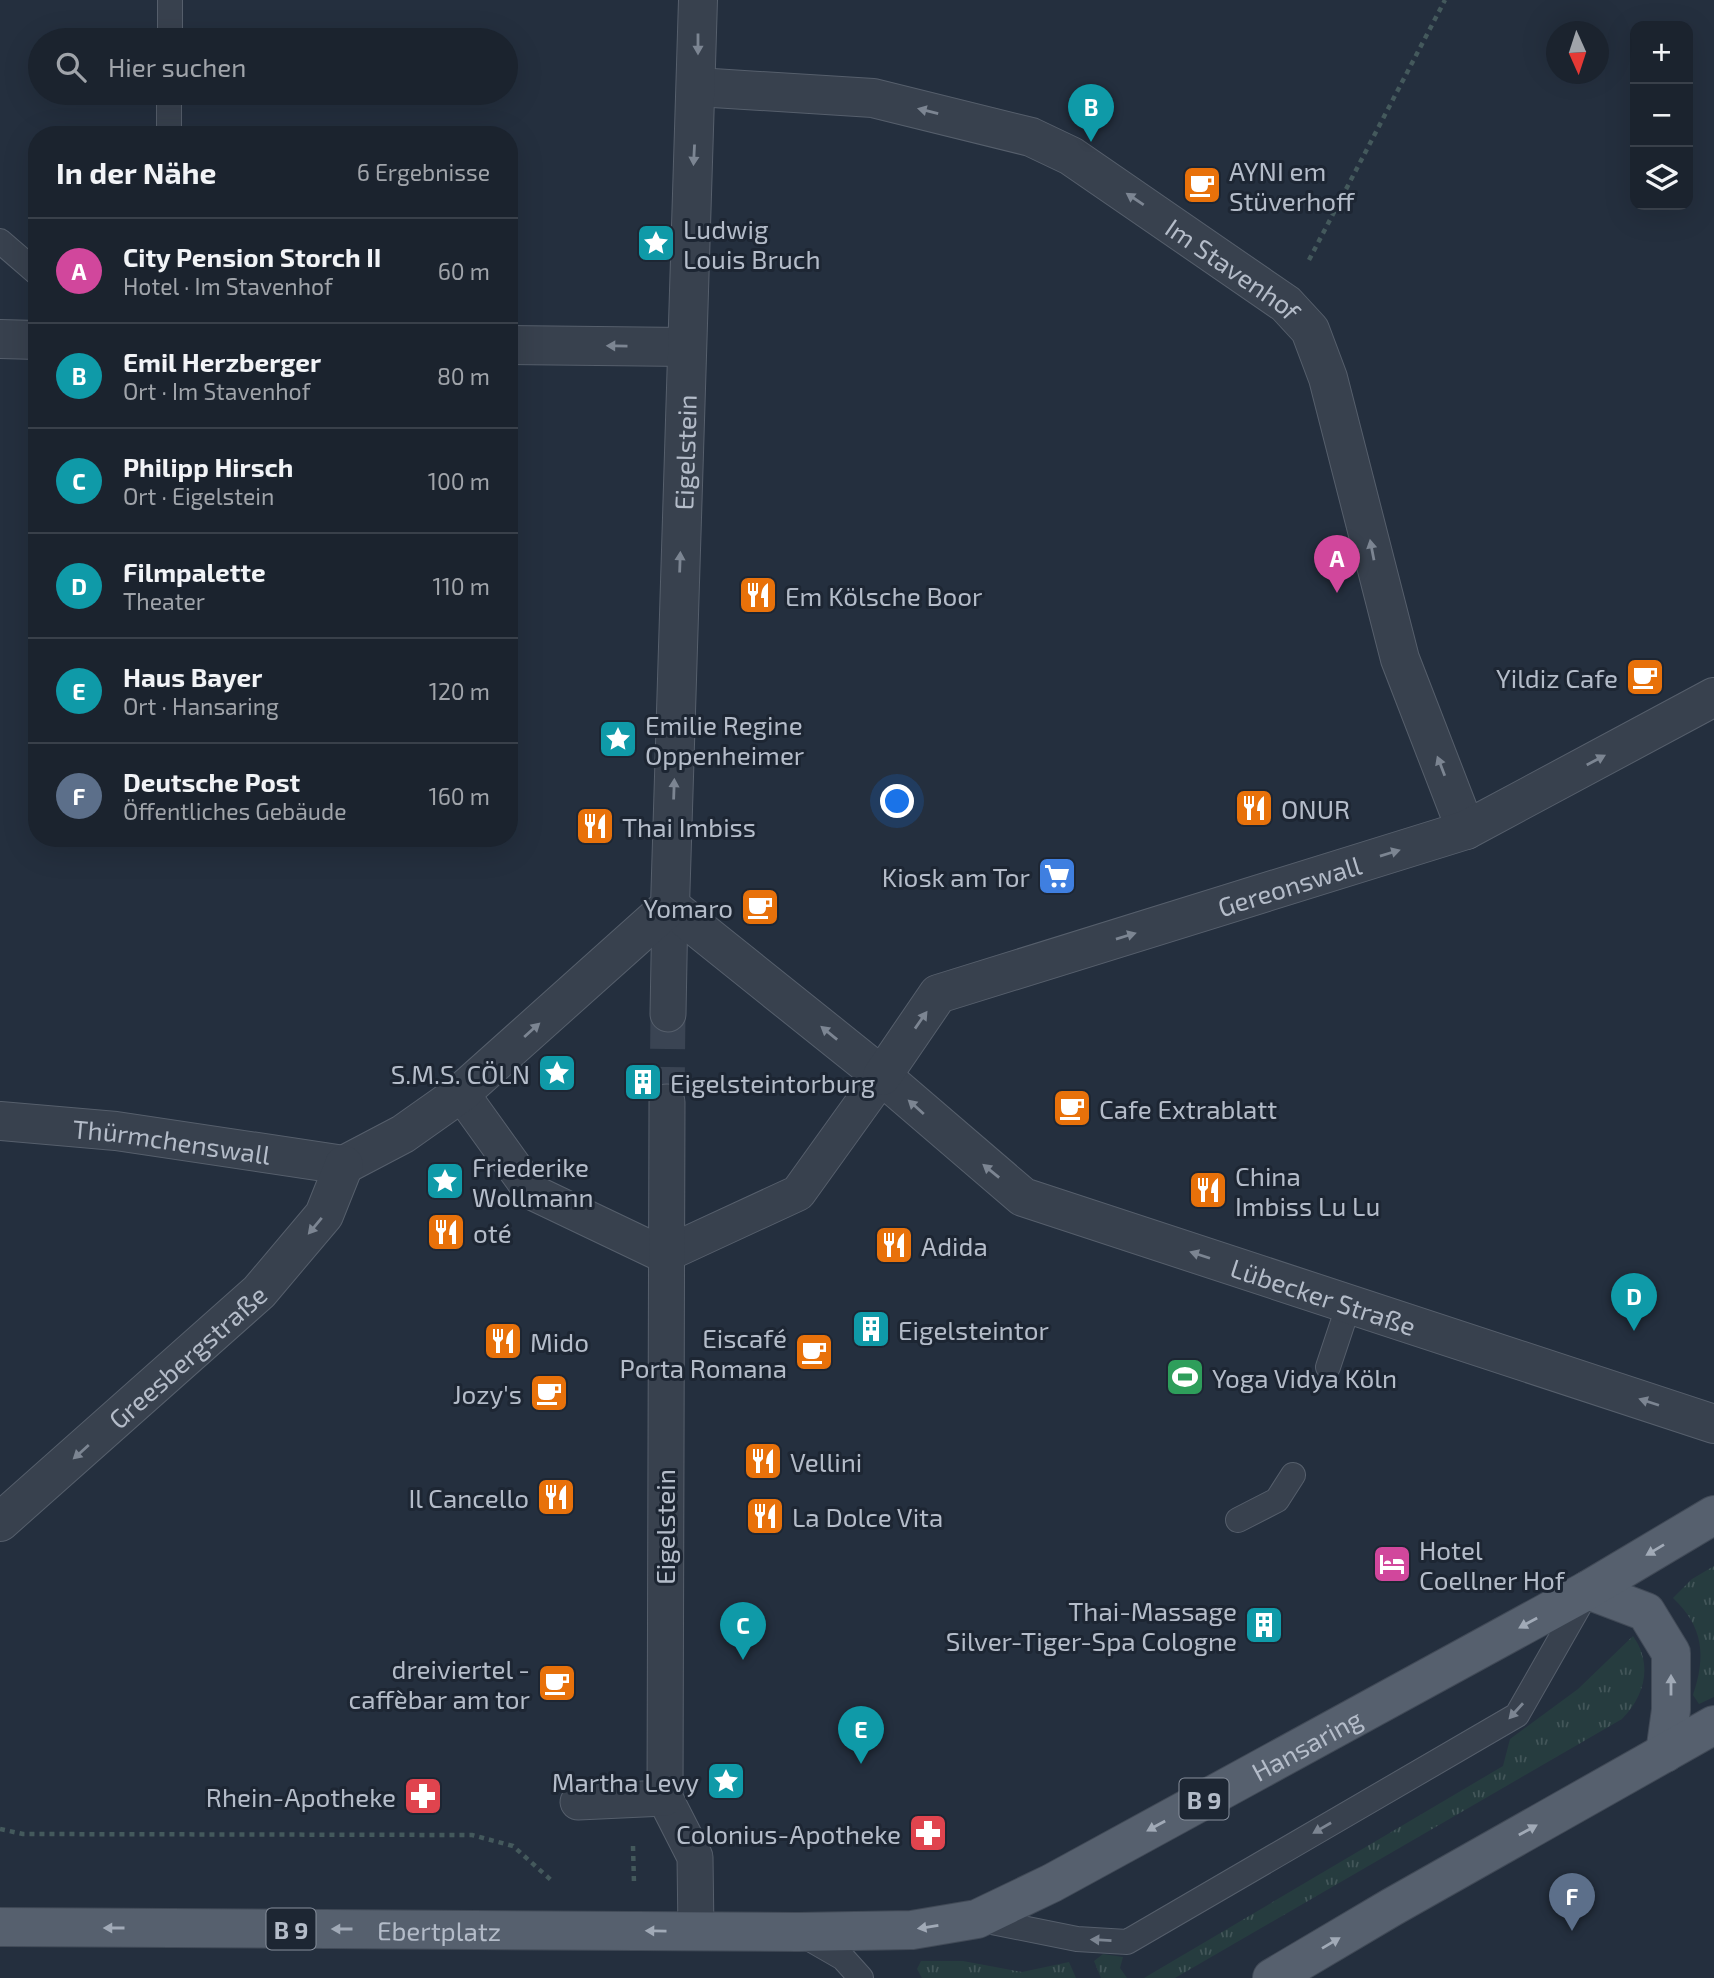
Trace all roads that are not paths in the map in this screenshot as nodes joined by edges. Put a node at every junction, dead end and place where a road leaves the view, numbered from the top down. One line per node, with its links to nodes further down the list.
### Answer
1 (170, 0): 3 (lane)
2 (698, 0): 4 (street, Eigelstein, one-way to 4)
3 (170, 28)
4 (697, 87): 12 (street, Eigelstein, one-way to 12); 14 (street, Im Stavenhof, one-way to 4)
5 (169, 105): 6 (lane)
6 (169, 126)
7 (0, 241): 8 (lane)
8 (28, 265)
9 (0, 339): 10 (street)
10 (28, 340)
11 (518, 345): 12 (street, one-way to 11)
12 (686, 347): 15 (street, Eigelstein, one-way to 12)
13 (1714, 697): 14 (street, Gereonswall, one-way to 13)
14 (1465, 830): 17 (street, Gereonswall, one-way to 14)
15 (670, 906): 16 (street, Eigelstein); 17 (street, one-way to 15); 18 (street, one-way to 15)
16 (668, 1014)
17 (882, 1076): 22 (street); 23 (street, Lübecker Straße, one-way to 17)
18 (461, 1093): 21 (street); 22 (street)
19 (667, 1102): 22 (street, Eigelstein)
20 (0, 1121): 21 (street, Thürmchenswall)
21 (344, 1165): 29 (street, Greesbergstraße, one-way to 29)
22 (664, 1255): 34 (street, Eigelstein)
23 (1349, 1304): 24 (lane); 25 (street, Lübecker Straße, one-way to 23)
24 (1328, 1367)
25 (1714, 1424)
26 (1293, 1475): 28 (lane)
27 (1714, 1515): 30 (main road, Hansaring / B 9, one-way to 30)
28 (1238, 1520)
29 (0, 1522)
30 (1588, 1590): 32 (main road, one-way to 30); 35 (main road, Hansaring / B 9, one-way to 35); 35 (lane, one-way to 35)
31 (1714, 1725): 32 (main road)
32 (1665, 1752): 40 (main road, one-way to 32)
33 (578, 1802): 34 (street)
34 (643, 1806): 37 (street, Eigelstein)
35 (977, 1919): 38 (main road, Hansaring / B 9, one-way to 38)
36 (0, 1927): 37 (main road, Ebertplatz / B 9, one-way to 36)
37 (696, 1932): 38 (main road, Ebertplatz / B 9)
38 (798, 1932): 39 (lane)
39 (861, 1978)
40 (1272, 1978)

